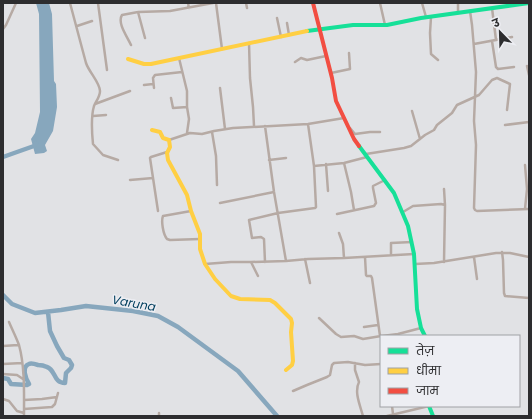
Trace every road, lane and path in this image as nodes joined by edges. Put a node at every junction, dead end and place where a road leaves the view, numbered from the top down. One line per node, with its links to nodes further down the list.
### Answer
1 (16, 3): 25 (street)
2 (70, 3): 23 (street)
3 (98, 3): 45 (street)
4 (188, 3): 13 (street)
5 (213, 3): 13 (street)
6 (216, 3): 36 (street)
7 (246, 3): 14 (street)
8 (313, 3): 26 (street)
9 (380, 3): 24 (street)
10 (422, 3): 19 (street)
11 (458, 3): 18 (street)
12 (529, 3): 15 (street)
13 (189, 8): 17 (street)
14 (247, 8)
15 (492, 8): 16 (street); 31 (street)
16 (470, 11): 18 (street); 34 (street)
17 (138, 12): 30 (street); 35 (street)
18 (458, 13): 19 (street)
19 (428, 17): 24 (street); 41 (street)
20 (277, 18): 28 (street)
21 (92, 22): 23 (street)
22 (287, 23): 27 (street)
23 (77, 26): 56 (street)
24 (385, 26): 26 (street)
25 (3, 29)
26 (320, 29): 27 (street); 38 (street)
27 (289, 35): 28 (street)
28 (281, 37): 33 (street)
29 (512, 37): 31 (street)
30 (145, 38)
31 (496, 40): 32 (street)
32 (492, 41): 34 (street); 44 (street)
33 (249, 43): 36 (street); 66 (street)
34 (474, 44): 54 (street)
35 (131, 45)
36 (222, 49): 39 (street)
37 (349, 53): 47 (street)
38 (326, 56): 42 (street); 47 (street)
39 (179, 58): 40 (street); 46 (street)
40 (128, 59)
41 (438, 60)
42 (295, 62)
43 (527, 66): 48 (street)
44 (514, 67)
45 (107, 70)
46 (182, 72): 49 (street); 57 (street)
47 (330, 73): 62 (street)
48 (529, 75)
49 (153, 84): 50 (street); 51 (street)
50 (144, 85)
51 (154, 88)
52 (220, 88): 69 (street)
53 (130, 91): 56 (street)
54 (475, 96): 58 (street); 74 (street); 94 (street)
55 (171, 98): 57 (street)
56 (95, 104): 60 (street)
57 (187, 107): 73 (street)
58 (507, 110)
59 (412, 111): 74 (street)
60 (93, 116): 61 (street); 79 (street)
61 (106, 116)
62 (344, 118): 64 (street); 68 (street)
63 (529, 122): 65 (street)
64 (308, 124): 67 (street); 84 (street)
65 (505, 125)
66 (254, 126): 67 (street); 69 (street)
67 (265, 126): 80 (street)
68 (348, 126): 72 (street); 77 (street)
69 (225, 129): 71 (street)
70 (152, 130): 75 (street)
71 (212, 132): 73 (street); 88 (street)
72 (380, 132)
73 (187, 133): 75 (street)
74 (420, 139): 77 (street)
75 (169, 140): 76 (street)
76 (168, 152): 85 (street); 97 (street)
77 (366, 156): 81 (street); 87 (street)
78 (286, 158): 80 (street)
79 (118, 160)
80 (269, 160): 91 (street)
81 (344, 163): 82 (street); 95 (street)
82 (326, 164): 84 (street); 90 (street)
83 (526, 165): 94 (street)
84 (314, 166): 99 (street)
85 (153, 178): 86 (street); 96 (street)
86 (130, 180)
87 (384, 180): 95 (street); 98 (street)
88 (218, 185)
89 (444, 189): 93 (street)
90 (328, 190)
91 (274, 192): 92 (street); 99 (street)
92 (220, 203)
93 (445, 205): 98 (street); 115 (street)
94 (527, 209)
95 (354, 210): 100 (street)
96 (158, 211)
97 (191, 211): 102 (street); 102 (street)
98 (402, 212): 103 (street)
99 (278, 214): 112 (street); 114 (street)
100 (337, 214)
101 (339, 233): 110 (street)
102 (200, 239): 116 (street)
103 (412, 242): 105 (street); 106 (street)
104 (502, 252): 108 (street); 109 (street); 121 (street)
105 (414, 254): 106 (street); 117 (street)
106 (391, 255): 107 (street)
107 (365, 257): 110 (street); 124 (street)
108 (474, 257): 115 (street); 119 (street)
109 (529, 257)
110 (344, 258): 111 (street)
111 (305, 259): 112 (street); 120 (street)
112 (286, 261): 114 (street)
113 (251, 262): 114 (street); 116 (street); 118 (street)
114 (265, 262)
115 (444, 262): 117 (street)
116 (206, 264): 137 (street)
117 (415, 264): 126 (street)
118 (258, 276)
119 (477, 279)
120 (310, 283)
121 (529, 298)
122 (319, 318): 130 (street)
123 (9, 322): 131 (street)
124 (378, 325): 125 (street); 127 (street)
125 (364, 327)
126 (421, 328): 128 (street); 129 (street)
127 (381, 335)
128 (390, 335)
129 (424, 335)
130 (380, 336)
131 (19, 345): 132 (street); 133 (street)
132 (3, 346)
133 (22, 363): 135 (street); 139 (street)
134 (355, 363): 136 (street); 140 (street); 148 (street)
135 (3, 364)
136 (380, 364)
137 (286, 370)
138 (3, 374): 139 (street)
139 (23, 380): 142 (street)
140 (293, 391)
141 (3, 399): 147 (street)
142 (24, 400): 145 (street); 145 (street)
143 (392, 407): 146 (street)
144 (424, 407): 146 (street)
145 (24, 409): 147 (street)
146 (393, 414): 149 (street)
147 (24, 415)
148 (363, 416)
149 (387, 416)

